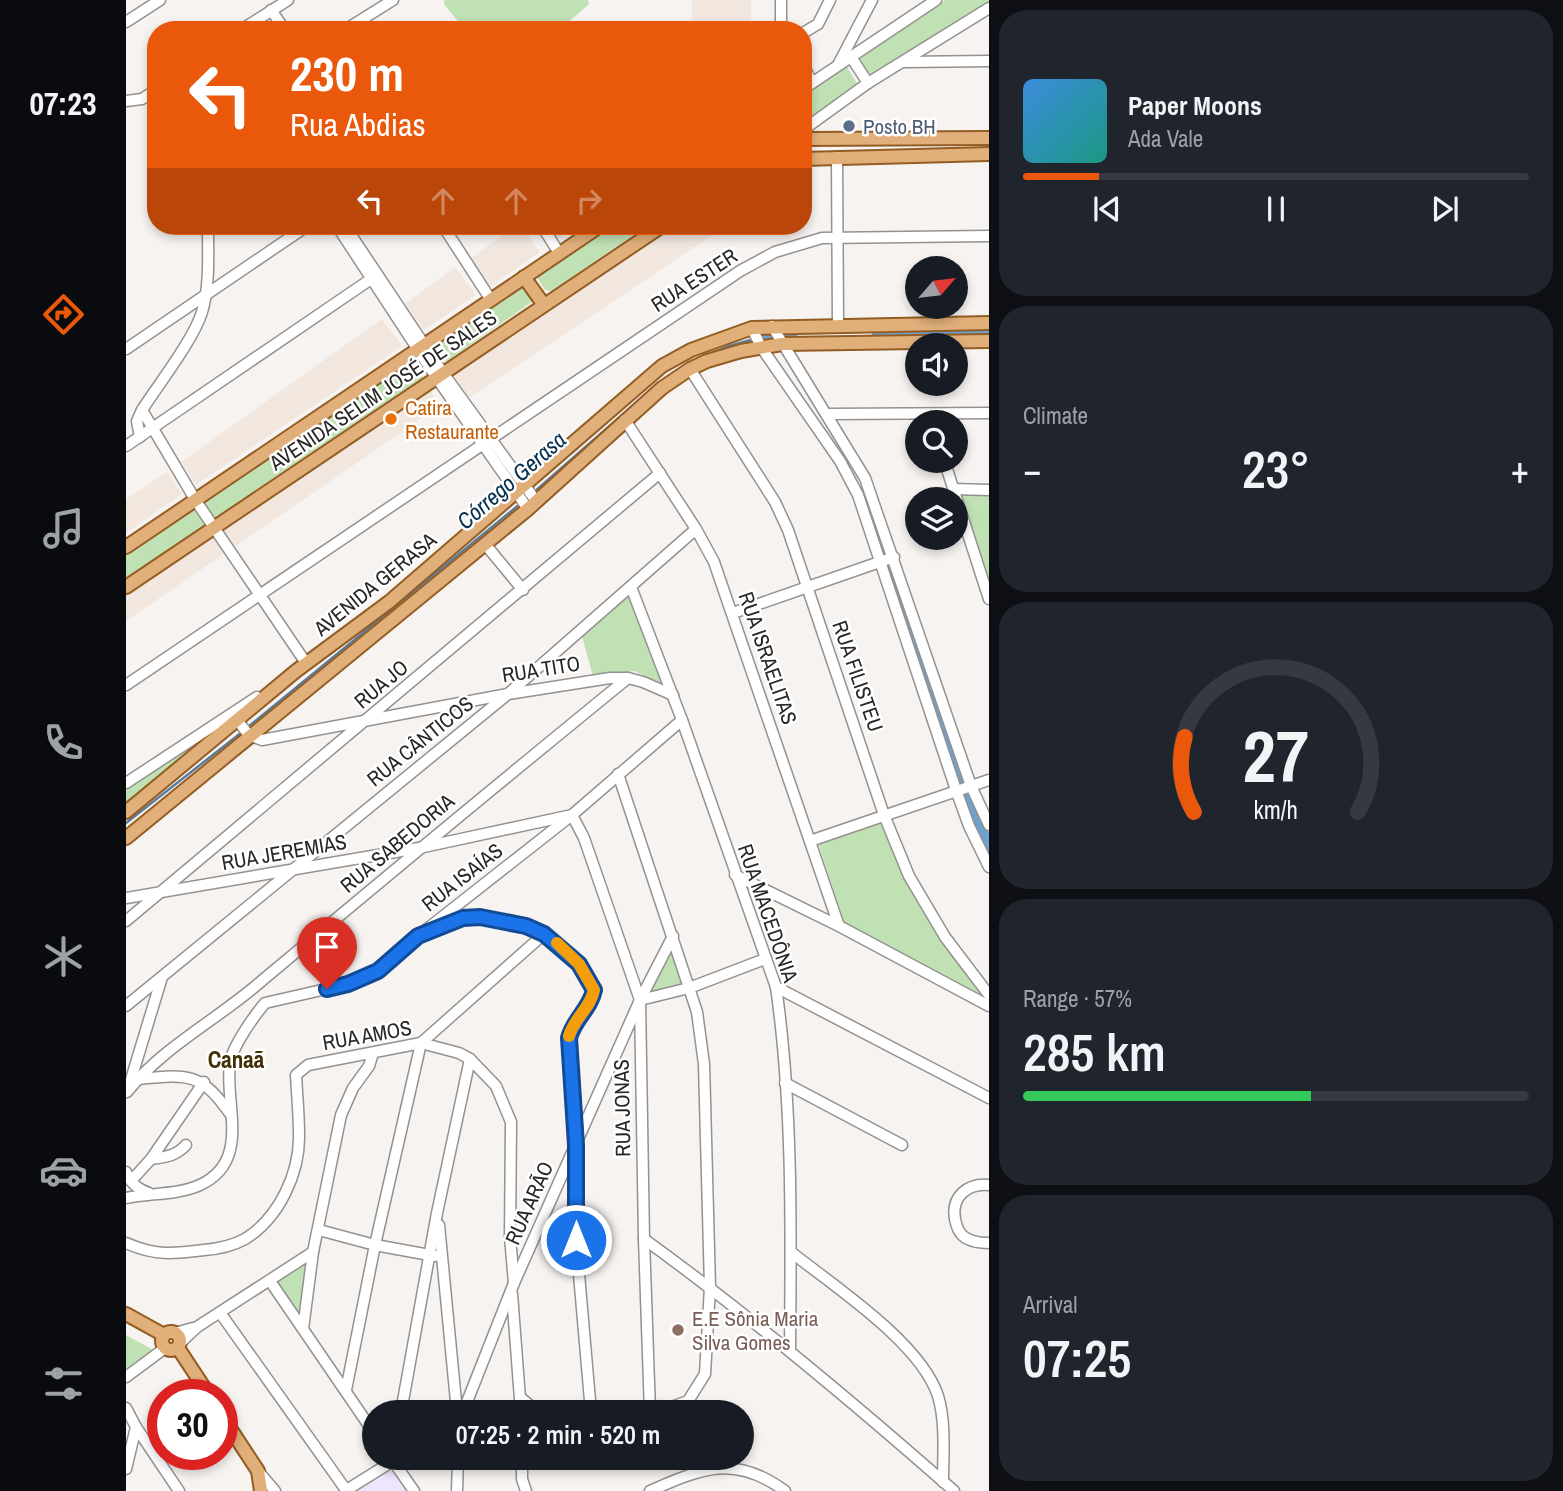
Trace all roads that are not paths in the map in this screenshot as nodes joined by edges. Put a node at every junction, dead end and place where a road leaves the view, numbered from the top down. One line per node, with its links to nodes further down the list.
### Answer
1 (160, 0): 14 (street)
2 (288, 0): 9 (street)
3 (393, 0): 12 (street)
4 (781, 0): 13 (street)
5 (830, 0): 15 (street)
6 (872, 0): 19 (street)
7 (936, 0): 16 (street)
8 (989, 8): 18 (street)
9 (271, 10): 10 (street); 11 (street)
10 (254, 21)
11 (279, 21)
12 (359, 21)
13 (780, 21)
14 (126, 22)
15 (812, 28)
16 (851, 57): 19 (street); 21 (street)
17 (989, 61): 18 (street)
18 (903, 62): 21 (street)
19 (837, 66): 20 (street)
20 (812, 83)
21 (869, 83): 24 (street)
22 (147, 95): 23 (street)
23 (128, 101)
24 (812, 124)
25 (989, 138): 27 (main road)
26 (812, 139): 27 (main road)
27 (895, 140): 29 (main road)
28 (989, 154): 29 (main road)
29 (896, 156): 30 (main road)
30 (837, 158): 31 (main road); 41 (street)
31 (812, 159)
32 (208, 235): 45 (street)
33 (294, 235): 45 (street)
34 (344, 235): 44 (street)
35 (350, 235): 44 (street)
36 (449, 235): 46 (street)
37 (548, 235): 42 (street)
38 (586, 235): 42 (main road, AVENIDA SELIM JOSÉ DE SALES)
39 (649, 235): 47 (main road, AVENIDA SELIM JOSÉ DE SALES)
40 (989, 236): 41 (street, RUA ESTER)
41 (837, 238): 49 (street); 65 (street, RUA ESTER)
42 (559, 253): 43 (main road, AVENIDA SELIM JOSÉ DE SALES)
43 (524, 276): 46 (main road, AVENIDA SELIM JOSÉ DE SALES); 47 (main road)
44 (374, 277): 53 (street); 63 (street)
45 (205, 295): 54 (street); 57 (street)
46 (491, 299): 53 (main road, AVENIDA SELIM JOSÉ DE SALES)
47 (544, 305): 56 (main road, AVENIDA SELIM JOSÉ DE SALES)
48 (989, 323): 49 (main road, AVENIDA GERASA)
49 (838, 325): 50 (main road, AVENIDA GERASA)
50 (777, 337): 51 (main road, AVENIDA GERASA); 51 (main road); 52 (main road, AVENIDA GERASA); 59 (street)
51 (758, 339): 55 (main road, AVENIDA GERASA); 70 (main road, AVENIDA GERASA); 77 (street)
52 (989, 341)
53 (421, 347): 56 (street); 71 (main road, AVENIDA SELIM JOSÉ DE SALES)
54 (126, 349)
55 (690, 369): 62 (main road, AVENIDA GERASA); 80 (street, RUA FILISTEU)
56 (440, 375): 65 (street); 72 (main road, AVENIDA SELIM JOSÉ DE SALES)
57 (142, 410): 63 (street); 64 (street)
58 (989, 413): 60 (street)
59 (828, 414): 61 (street); 77 (street)
60 (968, 414)
61 (905, 416)
62 (625, 420): 67 (street, RUA ISRAELITAS); 70 (main road, AVENIDA GERASA)
63 (152, 428): 64 (street); 71 (street)
64 (140, 437): 66 (street)
65 (486, 442): 70 (street); 82 (street, RUA ESTER)
66 (126, 446)
67 (660, 474): 73 (street, RUA ISRAELITAS); 81 (street, RUA JO)
68 (968, 489): 69 (street)
69 (989, 490)
70 (526, 496): 75 (main road, AVENIDA GERASA); 85 (main road, AVENIDA GERASA)
71 (196, 501): 72 (street); 76 (main road, AVENIDA SELIM JOSÉ DE SALES)
72 (214, 527): 78 (main road, AVENIDA SELIM JOSÉ DE SALES); 82 (street)
73 (696, 529): 79 (street, RUA CÂNTICOS); 84 (street, RUA ISRAELITAS)
74 (968, 535): 83 (street)
75 (485, 544): 81 (street); 93 (main road, AVENIDA GERASA)
76 (126, 547)
77 (887, 559): 80 (street); 97 (street); 97 (street)
78 (126, 587)
79 (631, 587): 88 (street, RUA CÂNTICOS); 89 (street, RUA MACEDÔNIA)
80 (808, 587): 84 (street); 100 (street, RUA FILISTEU)
81 (523, 590): 90 (street, RUA JO)
82 (259, 595): 85 (street); 87 (street, RUA ESTER)
83 (989, 599)
84 (733, 613): 103 (street, RUA ISRAELITAS)
85 (301, 667): 92 (main road, AVENIDA GERASA); 96 (street)
86 (628, 678): 88 (street, RUA TITO); 89 (street, RUA TITO); 104 (street, RUA SABEDORIA)
87 (126, 685)
88 (508, 694): 90 (street, RUA TITO); 106 (street, RUA CÂNTICOS)
89 (673, 695): 91 (street, RUA MACEDÔNIA)
90 (370, 719): 93 (street, RUA TITO); 108 (street, RUA JO)
91 (682, 720): 94 (street, RUA ISAÍAS); 107 (street, RUA MACEDÔNIA)
92 (238, 721): 93 (street); 98 (main road, AVENIDA GERASA)
93 (248, 734): 102 (main road, AVENIDA GERASA)
94 (618, 774): 99 (street, RUA ISAÍAS); 114 (street)
95 (989, 780): 97 (street)
96 (126, 783)
97 (964, 788): 100 (street); 101 (street); 105 (street)
98 (126, 812)
99 (572, 815): 104 (street, RUA JEREMIAS); 113 (street, RUA ISAÍAS); 121 (street, RUA JONAS)
100 (884, 815): 103 (street); 120 (street, RUA FILISTEU)
101 (989, 825)
102 (126, 838)
103 (810, 841): 111 (street, RUA ISRAELITAS)
104 (419, 848): 106 (street, RUA JEREMIAS); 119 (street, RUA SABEDORIA)
105 (989, 867)
106 (289, 872): 108 (street, RUA JEREMIAS); 116 (street, RUA CÂNTICOS)
107 (735, 875): 111 (street); 115 (street, RUA MACEDÔNIA)
108 (160, 892): 109 (street, RUA JEREMIAS); 110 (street, RUA JO)
109 (126, 898)
110 (126, 921)
111 (839, 926): 124 (street)
112 (544, 934): 113 (street); 125 (street); 135 (street)
113 (418, 936): 122 (street, RUA ISAÍAS)
114 (673, 936): 118 (street); 121 (street, RUA ARÃO)
115 (765, 959): 117 (street, RUA MACEDÔNIA); 118 (street)
116 (162, 976): 123 (street); 131 (street)
117 (776, 987): 130 (street, RUA MACEDÔNIA); 132 (street)
118 (689, 988): 121 (street); 154 (street)
119 (251, 990): 122 (street); 128 (street, RUA SABEDORIA)
120 (989, 995)
121 (640, 1000): 135 (street, RUA ARÃO); 144 (street, RUA JONAS)
122 (265, 1003): 133 (street)
123 (126, 1006)
124 (989, 1006)
125 (421, 1043): 126 (street, RUA AMOS); 127 (street, RUA AMOS); 147 (street)
126 (373, 1053): 143 (street); 145 (street, RUA AMOS)
127 (470, 1059): 142 (street); 153 (street, RUA AMOS)
128 (138, 1079): 129 (street); 131 (street, RUA SABEDORIA)
129 (204, 1082): 133 (street); 137 (street)
130 (785, 1083): 136 (street); 149 (street, RUA MACEDÔNIA)
131 (127, 1094)
132 (989, 1098)
133 (234, 1118): 140 (street)
134 (186, 1145): 137 (street)
135 (576, 1145): 153 (street, RUA ARÃO); 168 (street)
136 (902, 1145)
137 (151, 1159): 138 (street)
138 (128, 1176): 140 (street)
139 (989, 1185): 146 (street)
140 (149, 1193): 141 (street)
141 (126, 1198)
142 (437, 1213): 150 (street); 151 (street)
143 (319, 1230): 147 (street); 148 (street)
144 (644, 1239): 154 (street); 169 (street, RUA JONAS)
145 (126, 1243)
146 (989, 1243)
147 (375, 1245): 150 (street); 162 (street)
148 (313, 1252): 152 (street); 157 (street)
149 (791, 1252): 159 (street, RUA MACEDÔNIA); 181 (street)
150 (429, 1255): 151 (street); 164 (street)
151 (442, 1257): 165 (street)
152 (270, 1281): 156 (street); 157 (street)
153 (513, 1287): 163 (street, RUA AMOS); 166 (street, RUA ARÃO)
154 (710, 1287): 159 (street); 170 (street)
155 (126, 1314): 158 (main road)
156 (221, 1314): 158 (street); 182 (street)
157 (303, 1329): 162 (street)
158 (172, 1341): 160 (street); 161 (main road)
159 (790, 1351): 181 (street)
160 (126, 1377)
161 (198, 1379)
162 (346, 1390): 172 (street)
163 (521, 1398): 167 (street)
164 (403, 1400)
165 (456, 1400)
166 (468, 1400)
167 (523, 1400)
168 (590, 1400)
169 (650, 1400)
170 (689, 1400)
171 (126, 1408): 173 (street)
172 (362, 1415)
173 (135, 1427): 175 (street); 183 (street)
174 (238, 1440): 180 (main road)
175 (126, 1469)
176 (376, 1470): 182 (street)
177 (400, 1470): 186 (street)
178 (458, 1470): 187 (street)
179 (522, 1470): 188 (street)
180 (258, 1471): 184 (main road); 185 (street)
181 (943, 1482): 191 (street)
182 (346, 1490)
183 (179, 1491)
184 (261, 1491)
185 (275, 1491)
186 (414, 1491)
187 (457, 1491)
188 (526, 1491)
189 (650, 1491): 190 (street)
190 (785, 1491)
191 (954, 1491)

